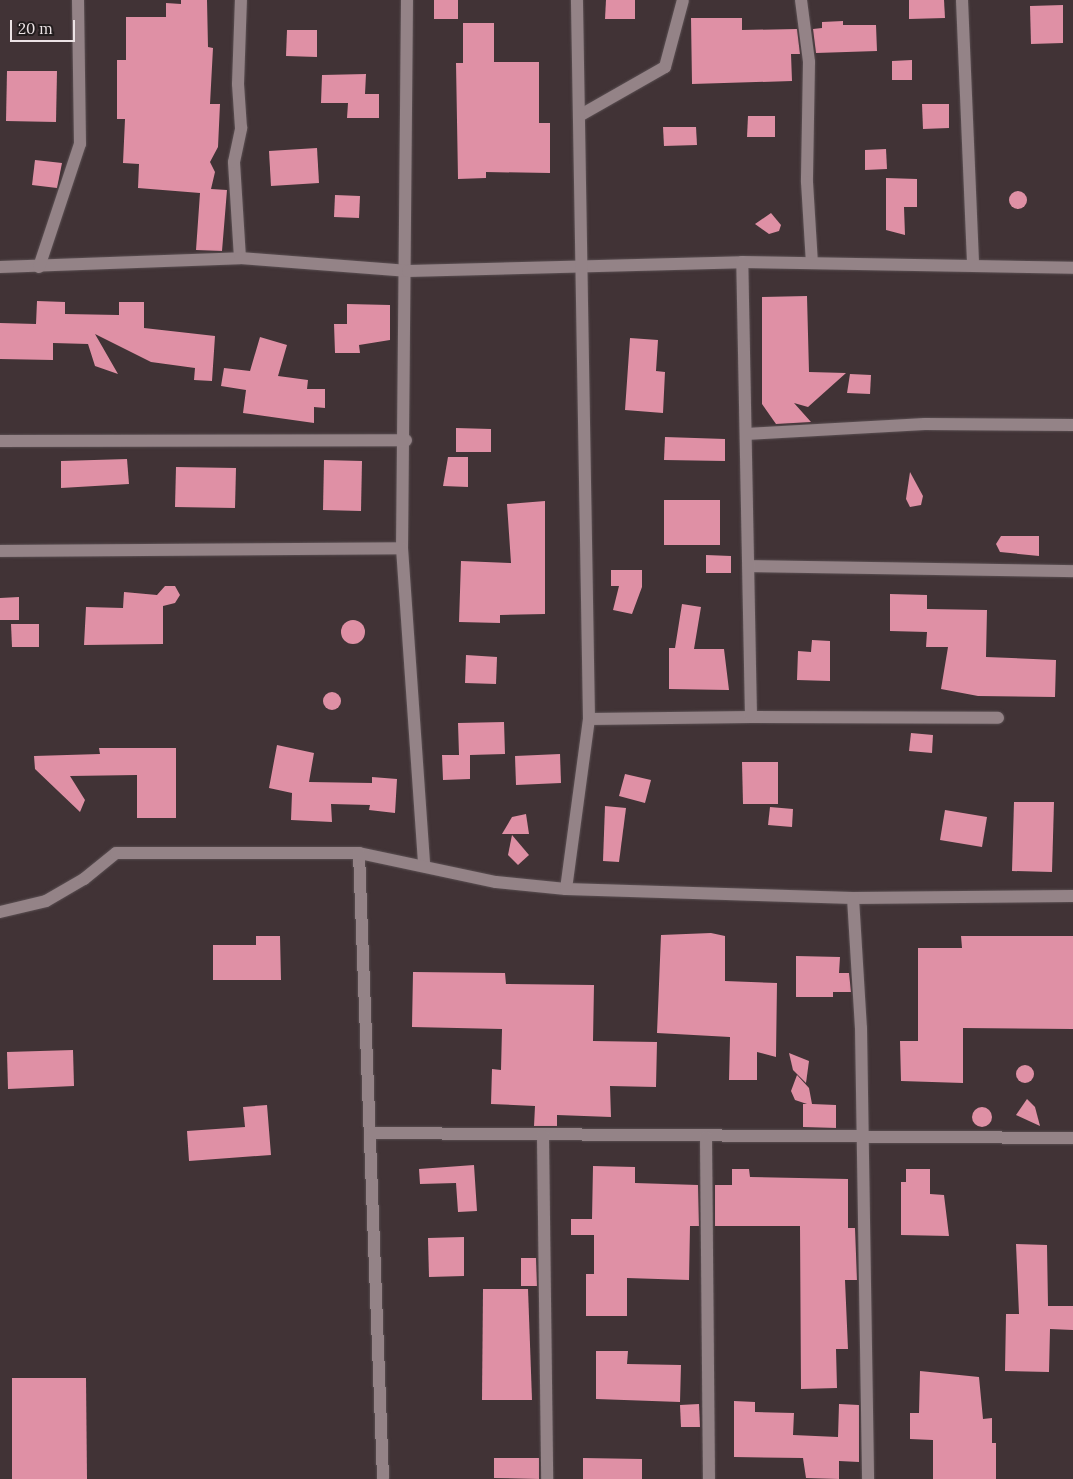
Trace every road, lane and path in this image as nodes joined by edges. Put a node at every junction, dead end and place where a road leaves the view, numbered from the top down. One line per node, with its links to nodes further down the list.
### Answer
1 (78, 0): 12 (street)
2 (241, 0): 9 (street)
3 (408, 0): 17 (street)
4 (577, 0): 8 (street)
5 (683, 0): 8 (street)
6 (801, 0): 11 (street)
7 (962, 0): 13 (street)
8 (580, 116): 15 (street)
9 (240, 258): 12 (street); 17 (street)
10 (742, 262): 11 (street); 15 (street); 19 (street)
11 (812, 263): 13 (street)
12 (39, 266): 14 (street)
13 (973, 266): 16 (street)
14 (0, 267)
15 (581, 267): 17 (street); 28 (street)
16 (1073, 268)
17 (408, 271): 20 (street)
18 (1073, 426): 19 (street)
19 (746, 434): 24 (street)
20 (406, 440): 21 (street); 22 (street)
21 (0, 441)
22 (402, 548): 23 (street); 30 (street)
23 (0, 551)
24 (750, 566): 25 (street); 26 (street)
25 (1073, 571)
26 (751, 717): 27 (street); 28 (street)
27 (998, 718)
28 (589, 719): 31 (street)
29 (358, 853): 30 (street); 34 (street); 35 (street)
30 (424, 866): 31 (street)
31 (566, 889): 33 (street)
32 (1073, 896): 33 (street)
33 (853, 898): 37 (street)
34 (0, 912)
35 (372, 1133): 36 (street); 40 (street)
36 (543, 1136): 38 (street); 41 (street)
37 (862, 1136): 38 (street); 39 (street); 43 (street)
38 (706, 1137): 42 (street)
39 (1073, 1138)
40 (383, 1479)
41 (547, 1479)
42 (710, 1479)
43 (868, 1479)

